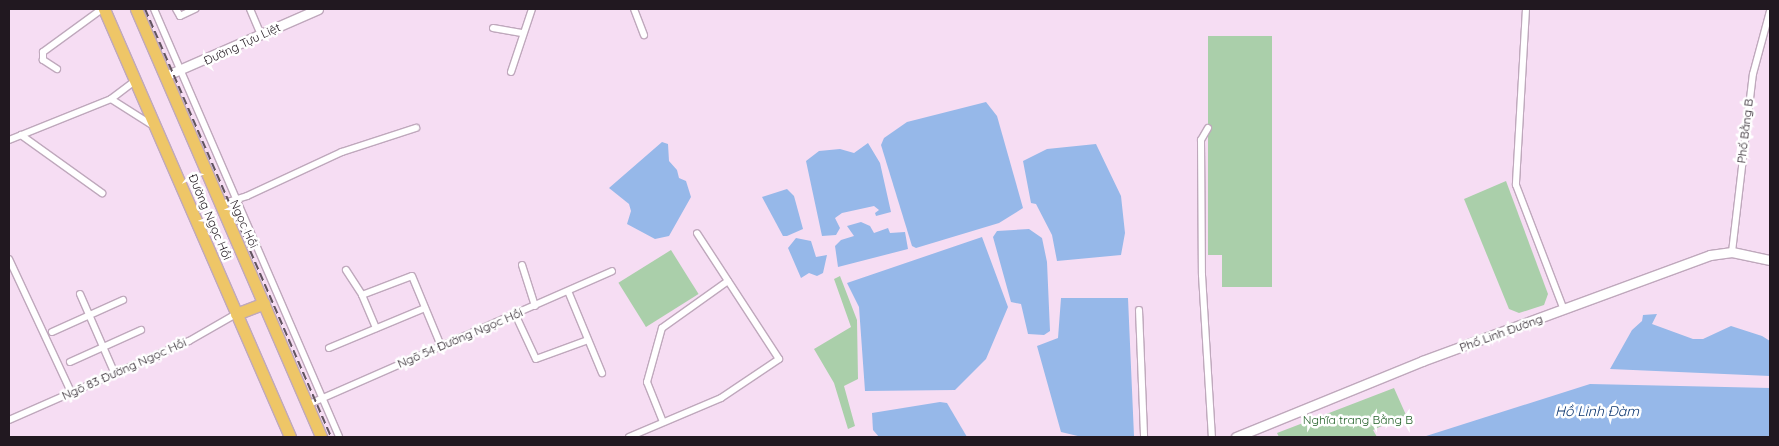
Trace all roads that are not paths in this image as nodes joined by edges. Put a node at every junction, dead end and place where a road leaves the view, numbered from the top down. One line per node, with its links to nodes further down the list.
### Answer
1 (103, 9): 16 (street); 20 (highway, Đường Ngọc Hồi)
2 (136, 9): 19 (highway, Đường Ngọc Hồi)
3 (154, 9): 17 (street, Ngọc Hồi)
4 (176, 9): 5 (street)
5 (196, 9)
6 (250, 9): 14 (street)
7 (318, 9): 14 (street, Đường Tựu Liệt)
8 (532, 9): 13 (street)
9 (634, 9): 15 (street)
10 (1526, 9): 46 (street)
11 (1770, 11): 31 (street, Phố Bằng B)
12 (493, 28): 13 (street)
13 (522, 33): 18 (street)
14 (261, 35): 17 (street, Đường Tựu Liệt)
15 (644, 35)
16 (56, 69)
17 (179, 72): 19 (street, Đường Tựu Liệt); 28 (street, Ngọc Hồi)
18 (511, 72)
19 (165, 76): 29 (highway, Đường Ngọc Hồi)
20 (135, 81): 21 (street); 24 (highway, Đường Ngọc Hồi)
21 (111, 99): 24 (street); 25 (street)
22 (416, 128): 28 (street)
23 (1208, 128): 70 (street)
24 (159, 134): 48 (highway, Đường Ngọc Hồi)
25 (20, 135): 26 (street); 27 (street)
26 (9, 140)
27 (102, 193)
28 (234, 200): 29 (street); 61 (street, Ngọc Hồi)
29 (220, 204): 42 (highway, Đường Ngọc Hồi)
30 (696, 233): 37 (street)
31 (1732, 252): 33 (street, Phố Linh Đường); 46 (street, Phố Linh Đường)
32 (9, 259): 60 (street)
33 (1770, 260)
34 (522, 265): 43 (street)
35 (346, 270): 40 (street)
36 (612, 271): 38 (street, Ngõ 54 Đường Ngọc Hồi)
37 (728, 281): 64 (street); 64 (street)
38 (568, 291): 43 (street, Ngõ 54 Đường Ngọc Hồi); 53 (street)
39 (80, 294): 47 (street)
40 (362, 296): 44 (street); 50 (street)
41 (123, 300): 47 (street)
42 (264, 303): 48 (highway); 62 (highway, Đường Ngọc Hồi)
43 (535, 306): 49 (street, Ngõ 54 Đường Ngọc Hồi)
44 (425, 308): 50 (street); 54 (street)
45 (1139, 310): 69 (street)
46 (1564, 310): 71 (street, Phố Linh Đường)
47 (89, 314): 52 (street); 55 (street)
48 (236, 314): 59 (street, Ngõ 83 Đường Ngọc Hồi); 65 (highway, Đường Ngọc Hồi)
49 (516, 316): 53 (street); 54 (street, Ngõ 54 Đường Ngọc Hồi)
50 (376, 328): 56 (street)
51 (141, 330): 55 (street)
52 (52, 332)
53 (588, 340): 58 (street)
54 (440, 346): 61 (street, Ngõ 54 Đường Ngọc Hồi)
55 (103, 347): 57 (street); 59 (street)
56 (329, 348)
57 (70, 362)
58 (602, 373)
59 (115, 374): 60 (street, Ngõ 83 Đường Ngọc Hồi)
60 (71, 392): 63 (street, Ngõ 83 Đường Ngọc Hồi)
61 (321, 398): 62 (street, Ngõ 54 Đường Ngọc Hồi); 67 (street, Ngọc Hồi)
62 (308, 405): 66 (highway, Đường Ngọc Hồi)
63 (9, 420)
64 (663, 422): 68 (street)
65 (290, 437)
66 (321, 437)
67 (338, 437)
68 (629, 437)
69 (1144, 437)
70 (1212, 437)
71 (1236, 437)

